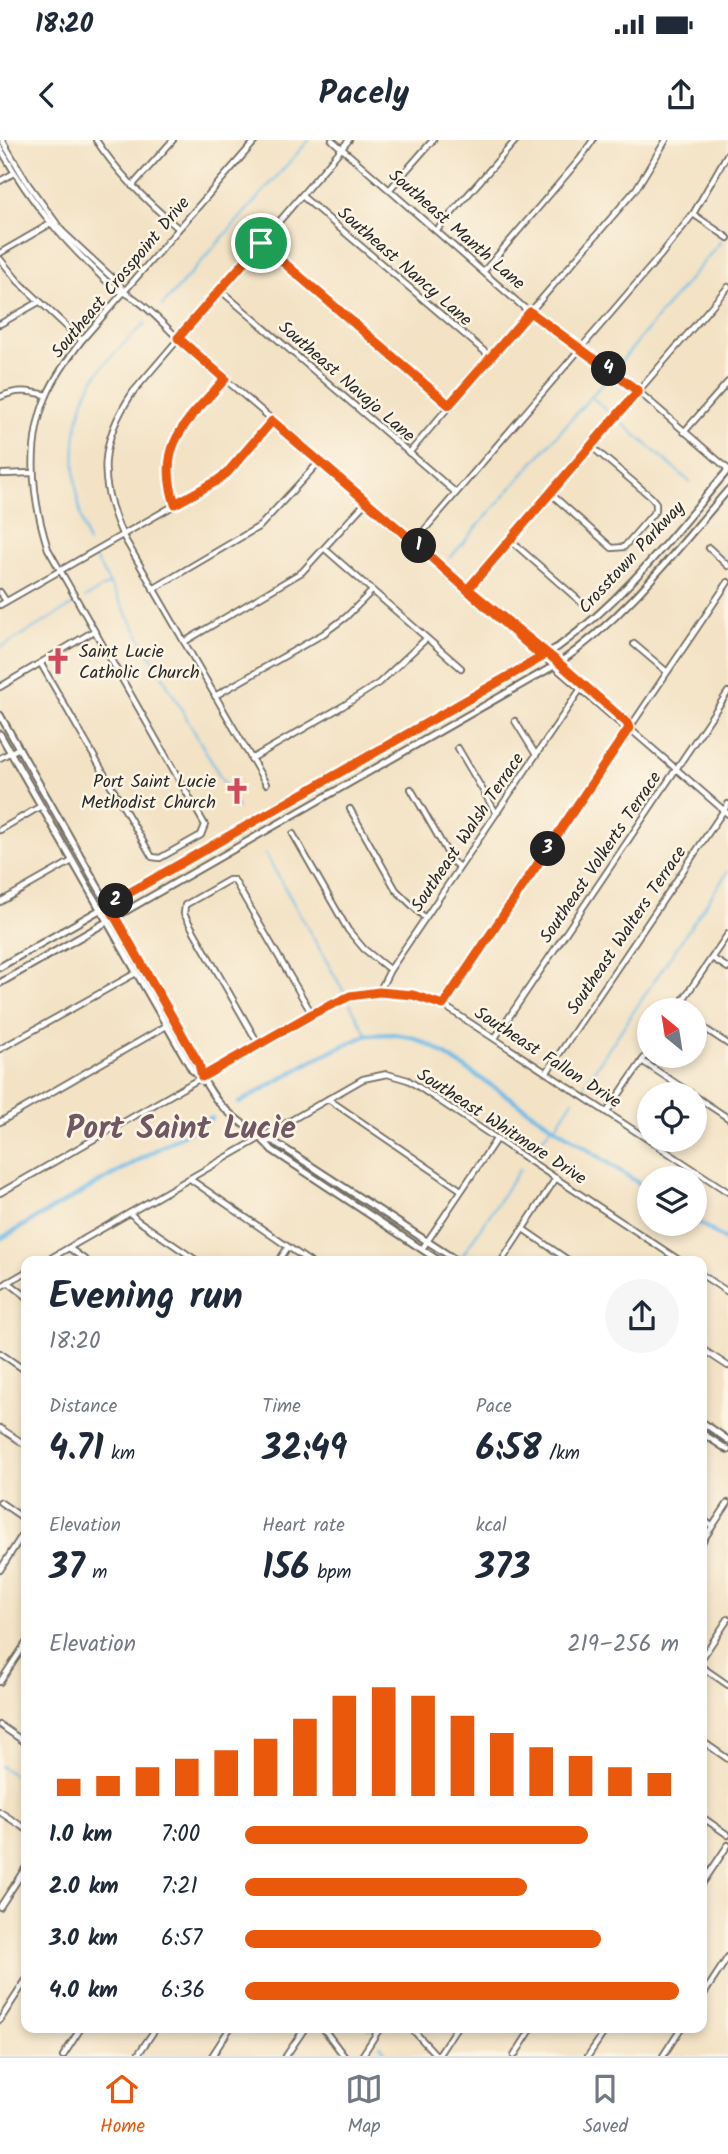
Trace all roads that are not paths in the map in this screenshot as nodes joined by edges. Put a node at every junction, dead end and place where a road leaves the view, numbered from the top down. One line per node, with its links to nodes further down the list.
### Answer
1 (2, 140): 14 (street)
2 (96, 140): 16 (street)
3 (173, 140): 16 (street)
4 (256, 140): 21 (street, Southeast Crosspoint Drive)
5 (332, 140): 12 (street, Southeast Manth Lane)
6 (349, 140): 12 (street)
7 (433, 140): 17 (street)
8 (516, 140): 22 (street)
9 (593, 140): 27 (street)
10 (666, 140): 32 (street)
11 (0, 148): 14 (street)
12 (342, 149): 17 (street, Southeast Manth Lane); 18 (street)
13 (728, 153): 19 (street)
14 (17, 172): 15 (street); 20 (street)
15 (0, 181)
16 (132, 186): 21 (street)
17 (390, 189): 22 (street, Southeast Manth Lane)
18 (302, 196): 24 (street); 37 (street, Southeast Nancy Lane)
19 (693, 214): 23 (street); 36 (street)
20 (52, 223): 25 (street); 30 (street)
21 (178, 228): 30 (street, Southeast Crosspoint Drive)
22 (437, 230): 27 (street, Southeast Manth Lane)
23 (728, 238)
24 (261, 243): 29 (street); 43 (street)
25 (0, 254)
26 (0, 259): 31 (street)
27 (484, 271): 32 (street, Southeast Manth Lane)
28 (728, 287): 40 (street)
29 (220, 290): 34 (street); 47 (street, Southeast Navajo Lane)
30 (123, 291): 34 (street); 35 (street, Southeast Crosspoint Drive)
31 (39, 302): 33 (street); 35 (street)
32 (530, 312): 36 (street, Southeast Manth Lane); 37 (street)
33 (0, 324)
34 (178, 338): 38 (street); 57 (street)
35 (82, 340): 41 (street, Southeast Crosspoint Drive)
36 (580, 349): 40 (street, Southeast Manth Lane); 53 (street)
37 (491, 357): 43 (street)
38 (225, 379): 44 (street); 56 (street)
39 (728, 382): 45 (street)
40 (638, 391): 45 (street, Southeast Manth Lane); 46 (street)
41 (47, 396): 42 (street); 50 (street, Southeast Crosspoint Drive)
42 (0, 397)
43 (449, 405): 47 (street)
44 (272, 421): 48 (street); 56 (street)
45 (684, 432): 49 (street, Southeast Manth Lane)
46 (591, 446): 54 (street); 54 (street)
47 (409, 453): 53 (street, Southeast Navajo Lane)
48 (320, 461): 55 (street); 65 (street)
49 (728, 469): 75 (main road, Crosstown Parkway)
50 (33, 473): 51 (street); 63 (street, Southeast Crosspoint Drive)
51 (3, 474)
52 (728, 491): 77 (main road, Crosstown Parkway)
53 (455, 492): 59 (street)
54 (550, 493): 58 (street)
55 (367, 501): 59 (street); 61 (street)
56 (175, 504): 57 (street)
57 (122, 534): 63 (street); 65 (street)
58 (510, 540): 66 (street); 70 (street)
59 (414, 542): 66 (street)
60 (709, 548): 62 (street)
61 (325, 549): 67 (street); 73 (street)
62 (728, 566)
63 (60, 570): 69 (street); 71 (street, Southeast Crosspoint Drive)
64 (728, 582): 79 (street)
65 (153, 589): 73 (street)
66 (468, 589): 75 (street)
67 (372, 591): 72 (street); 83 (street)
68 (0, 592): 69 (street)
69 (3, 603)
70 (582, 603)
71 (94, 631): 76 (street); 76 (street, Southeast Crosspoint Drive)
72 (426, 639): 78 (street); 93 (street)
73 (184, 642): 83 (street)
74 (634, 644): 79 (street)
75 (545, 655): 77 (street); 107 (main road, Crosstown Parkway)
76 (41, 664): 80 (street)
77 (556, 665): 81 (street); 86 (street); 109 (main road, Crosstown Parkway)
78 (461, 668)
79 (666, 671): 86 (street)
80 (0, 687)
81 (580, 690): 86 (street); 91 (street, Southeast Walsh Terrace)
82 (728, 692): 94 (street, Southeast Volkerts Terrace)
83 (215, 696): 93 (street)
84 (0, 715): 88 (main road)
85 (515, 721): 91 (street)
86 (629, 728): 94 (street); 121 (street)
87 (0, 734): 90 (main road)
88 (19, 748): 90 (street); 107 (main road)
89 (458, 748): 101 (street)
90 (10, 752): 92 (street); 98 (main road)
91 (536, 755): 101 (street, Southeast Walsh Terrace)
92 (0, 758)
93 (251, 760): 95 (street)
94 (676, 769): 100 (street); 125 (street, Southeast Volkerts Terrace)
95 (266, 784)
96 (411, 789): 105 (street)
97 (728, 804): 100 (street, Southeast Walters Terrace)
98 (41, 806): 102 (street); 104 (main road)
99 (350, 809): 110 (street)
100 (726, 812): 131 (street, Southeast Walters Terrace)
101 (496, 813): 105 (street, Southeast Walsh Terrace)
102 (0, 830)
103 (293, 834): 116 (street)
104 (72, 862): 106 (street); 108 (main road)
105 (459, 867): 110 (street, Southeast Walsh Terrace)
106 (0, 902)
107 (108, 905): 108 (main road, Crosstown Parkway); 109 (main road)
108 (100, 910): 111 (main road); 114 (main road, Crosstown Parkway)
109 (115, 917): 111 (main road, Crosstown Parkway); 132 (main road)
110 (425, 918): 116 (street, Southeast Walsh Terrace)
111 (107, 922): 117 (main road); 118 (main road, Crosstown Parkway)
112 (728, 934): 113 (street)
113 (712, 958): 115 (street); 120 (street)
114 (0, 967)
115 (728, 968)
116 (390, 970): 119 (street, Southeast Walsh Terrace)
117 (136, 972): 123 (main road); 128 (street)
118 (0, 983)
119 (379, 992): 121 (street, Southeast Fallon Drive); 122 (street, Southeast Fallon Drive)
120 (684, 998)
121 (443, 1005): 125 (street, Southeast Fallon Drive)
122 (312, 1014): 127 (street, Southeast Fallon Drive); 127 (street)
123 (166, 1026): 132 (main road); 138 (street)
124 (707, 1030): 126 (street)
125 (495, 1038): 131 (street, Southeast Fallon Drive)
126 (728, 1044)
127 (259, 1045): 132 (street, Southeast Fallon Drive)
128 (0, 1049)
129 (637, 1068): 136 (street)
130 (652, 1068): 133 (street)
131 (547, 1072): 136 (street, Southeast Fallon Drive)
132 (201, 1075): 140 (main road); 145 (street, Southeast Fallon Drive)
133 (674, 1082)
134 (328, 1099): 139 (street, Southeast Whitmore Drive); 140 (street, Southeast Whitmore Drive); 143 (street)
135 (707, 1104): 137 (street)
136 (607, 1112): 144 (street, Southeast Fallon Drive)
137 (728, 1118)
138 (0, 1122)
139 (497, 1138): 141 (street, Southeast Whitmore Drive); 143 (street)
140 (263, 1139): 142 (street, Southeast Whitmore Drive); 148 (main road); 151 (main road)
141 (556, 1178): 147 (street); 161 (street, Southeast Whitmore Drive)
142 (190, 1179): 146 (street, Southeast Whitmore Drive); 149 (street)
143 (461, 1190): 148 (street)
144 (728, 1192)
145 (0, 1193)
146 (130, 1213): 150 (street, Southeast Whitmore Drive); 154 (street)
147 (523, 1229): 159 (street); 160 (street)
148 (427, 1240): 151 (street); 158 (main road)
149 (288, 1247): 155 (street); 156 (street)
150 (69, 1248): 152 (street, Southeast Whitmore Drive); 153 (street)
151 (422, 1249): 157 (main road)
152 (55, 1256)
153 (80, 1256)
154 (190, 1256)
155 (282, 1256)
156 (301, 1256)
157 (432, 1256)
158 (450, 1256)
159 (505, 1256)
160 (562, 1256)
161 (673, 1256)
162 (21, 1275): 164 (street)
163 (707, 1278): 167 (street)
164 (8, 1282): 165 (street); 166 (street)
165 (0, 1287)
166 (21, 1292)
167 (728, 1292)
168 (707, 1352): 170 (street)
169 (0, 1353): 171 (street)
170 (728, 1366)
171 (21, 1368)
172 (707, 1425): 175 (main road)
173 (0, 1428): 176 (street)
174 (707, 1436): 177 (main road)
175 (728, 1440)
176 (21, 1443)
177 (728, 1450)
178 (0, 1502): 180 (street)
179 (728, 1503): 182 (street)
180 (21, 1517)
181 (707, 1522): 182 (street)
182 (712, 1526): 183 (street)
183 (707, 1534)
184 (21, 1537): 185 (street)
185 (0, 1570)
186 (728, 1619): 188 (street)
187 (21, 1650): 190 (street)
188 (707, 1650)
189 (707, 1670): 191 (street)
190 (0, 1682)
191 (728, 1685)
192 (0, 1725): 193 (street)
193 (21, 1740)
194 (707, 1744): 195 (street)
195 (728, 1759)
196 (0, 1812): 198 (street)
197 (707, 1820): 199 (street)
198 (21, 1826)
199 (728, 1835)
200 (728, 1844): 202 (street)
201 (21, 1875): 203 (street)
202 (707, 1876)
203 (0, 1907)
204 (728, 1956): 206 (street)
205 (21, 1988): 207 (street)
206 (707, 1989)
207 (0, 2020)
208 (79, 2033): 219 (street)
209 (153, 2033): 220 (street)
210 (227, 2033): 221 (street)
211 (301, 2033): 222 (street)
212 (327, 2033): 223 (street)
213 (377, 2033): 224 (street)
214 (416, 2033): 225 (street)
215 (453, 2033): 225 (street)
216 (529, 2033): 226 (street)
217 (604, 2033): 227 (street)
218 (678, 2033): 228 (street)
219 (63, 2056)
220 (137, 2056)
221 (212, 2056)
222 (286, 2056)
223 (344, 2056)
224 (362, 2056)
225 (438, 2056)
226 (514, 2056)
227 (588, 2056)
228 (663, 2056)

